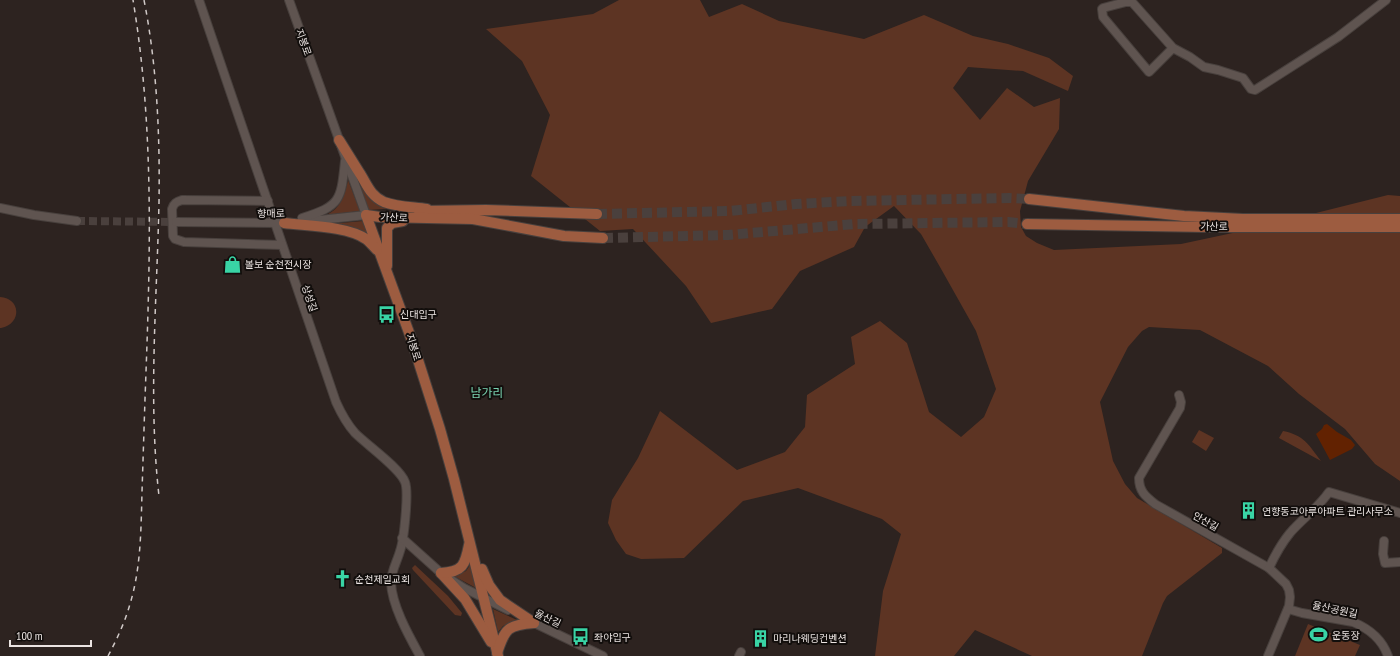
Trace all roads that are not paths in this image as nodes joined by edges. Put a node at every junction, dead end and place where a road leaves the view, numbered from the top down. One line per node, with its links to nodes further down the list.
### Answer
1 (198, 0): 8 (street, 상성길)
2 (289, 0): 5 (street, 지봉로)
3 (1386, 0): 4 (street)
4 (1173, 48): 4 (street)
5 (339, 140): 6 (street, 지봉로); 12 (main road)
6 (346, 159): 11 (street, 지봉로); 16 (street)
7 (1029, 200): 13 (main road, 가산로)
8 (268, 201): 16 (street, 상성길); 20 (street)
9 (0, 208): 14 (street)
10 (597, 214): 12 (main road, 가산로)
11 (366, 215): 12 (main road, 가산로); 16 (street, 향매로); 21 (main road, 지봉로)
12 (442, 215): 19 (main road, 가산로); 22 (main road)
13 (1400, 219)
14 (77, 220)
15 (176, 222): 16 (street, 향매로)
16 (279, 223): 20 (street, 상성길); 21 (main road)
17 (1027, 224): 18 (main road, 가산로)
18 (1400, 227)
19 (603, 238)
20 (282, 245): 25 (street, 상성길)
21 (378, 251): 22 (main road, 지봉로)
22 (387, 274): 26 (main road, 지봉로)
23 (1179, 395): 29 (street, 안산길)
24 (1400, 513): 29 (street)
25 (402, 538): 30 (street, 율산길); 35 (street, 상성길)
26 (470, 541): 30 (main road); 31 (main road, 지봉로); 33 (main road)
27 (1384, 541): 28 (street)
28 (1400, 562)
29 (1269, 568): 32 (street, 안산길)
30 (441, 572): 31 (street, 율산길); 34 (main road)
31 (484, 598): 33 (street, 율산길); 34 (main road, 지봉로)
32 (1288, 609): 37 (street, 안산길); 38 (street, 율산공원길)
33 (534, 623): 34 (main road); 36 (street, 율산길)
34 (497, 654)
35 (420, 656)
36 (603, 656)
37 (1268, 656)
38 (1388, 656)

